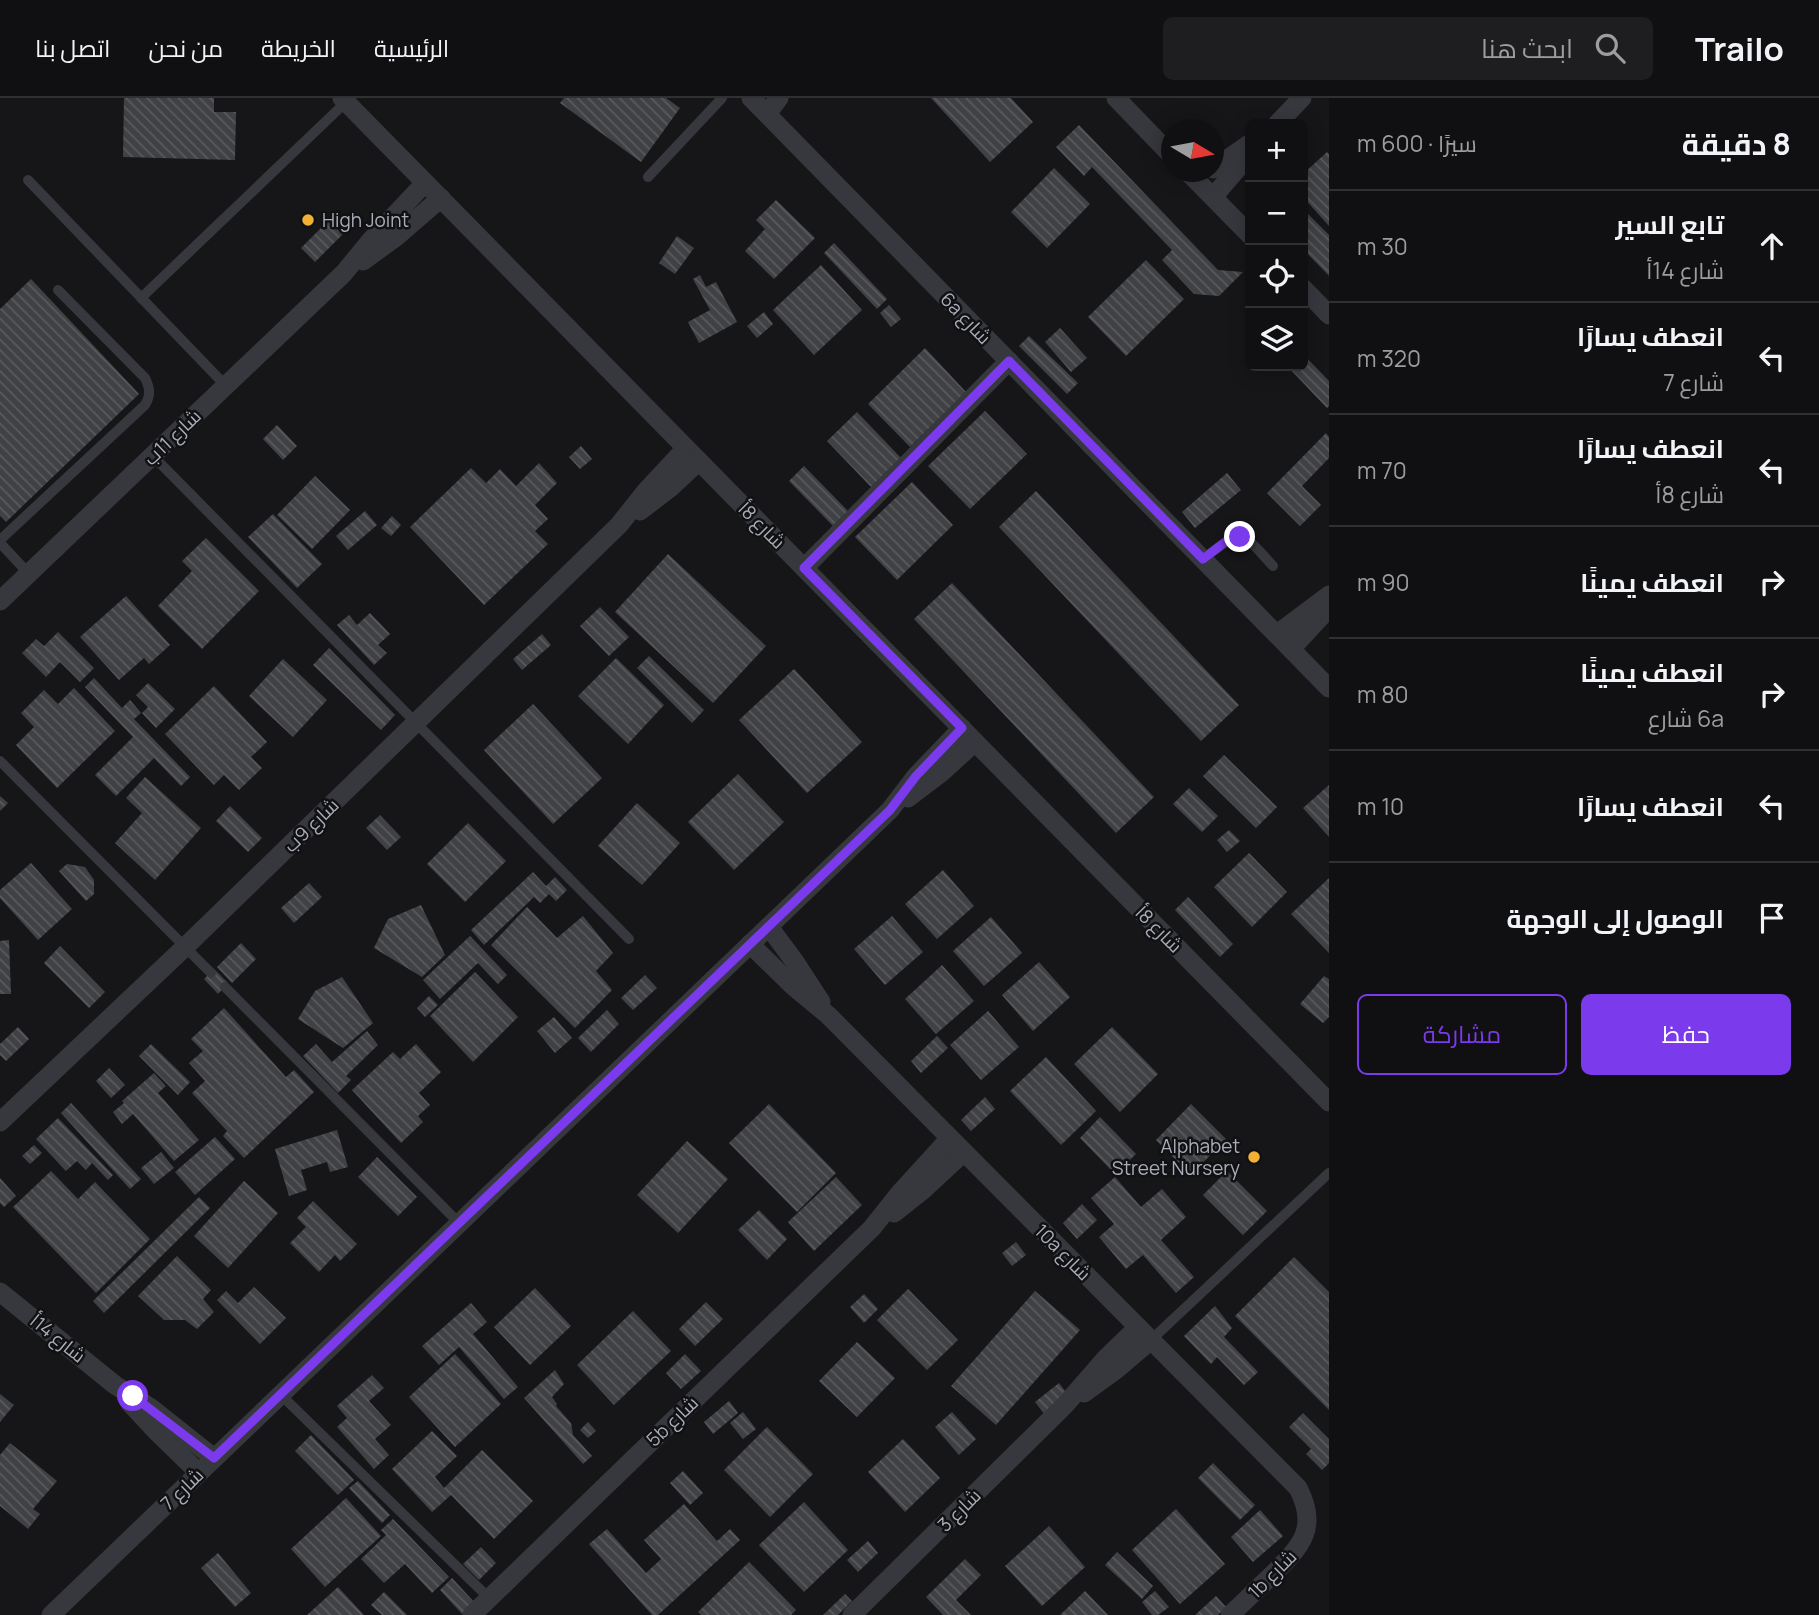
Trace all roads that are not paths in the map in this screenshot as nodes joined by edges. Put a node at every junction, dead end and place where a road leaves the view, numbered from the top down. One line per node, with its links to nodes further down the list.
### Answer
1 (722, 98): 12 (lane)
2 (779, 98): 6 (street)
3 (1116, 98): 8 (street)
4 (1303, 98): 7 (street)
5 (344, 100): 15 (street, شارع 8أ); 22 (lane)
6 (757, 103): 24 (street, 6a شارع)
7 (1283, 119)
8 (1161, 145)
9 (1245, 146): 10 (street)
10 (1224, 160)
11 (1245, 161): 16 (street)
12 (648, 177)
13 (28, 180): 22 (lane)
14 (1207, 182): 16 (street)
15 (425, 183): 17 (street, شارع 8أ); 19 (street, شارع 11ب)
16 (1213, 197): 18 (street)
17 (440, 198): 19 (street, شارع 11ب); 26 (street, شارع 8أ)
18 (1245, 230)
19 (344, 273): 25 (street, شارع 11ب)
20 (58, 290): 28 (lane)
21 (1308, 293): 23 (street)
22 (141, 298): 25 (lane)
23 (1329, 315)
24 (1009, 361): 29 (street, 6a شارع); 31 (street)
25 (226, 386): 27 (street, شارع 11ب)
26 (693, 455): 31 (street, شارع 8أ); 39 (street, شارع 9ب)
27 (153, 456): 32 (street, شارع 11ب); 39 (lane)
28 (0, 541): 32 (lane)
29 (1203, 559): 30 (lane); 36 (street, 6a شارع)
30 (1273, 566)
31 (804, 568): 40 (street, شارع 8أ)
32 (29, 574): 34 (street, شارع 11ب)
33 (1329, 595): 36 (street)
34 (0, 601)
35 (1329, 608): 37 (street)
36 (1277, 634): 37 (street, 6a شارع)
37 (1291, 649): 38 (street, 6a شارع)
38 (1329, 688)
39 (416, 723): 43 (lane); 45 (street, شارع 9ب)
40 (969, 735): 42 (street, شارع 7); 49 (street, شارع 8أ)
41 (0, 761): 45 (lane)
42 (769, 926): 44 (street, شارع 7); 48 (street, 10a شارع)
43 (629, 939)
44 (750, 944): 48 (street, 10a شارع); 53 (street, شارع 7)
45 (185, 947): 46 (lane); 50 (street, شارع 9ب)
46 (211, 973)
47 (225, 987): 53 (lane)
48 (828, 1015): 51 (street, 10a شارع)
49 (1329, 1102)
50 (0, 1122)
51 (957, 1145): 55 (street, 10a شارع); 61 (street, 5b شارع)
52 (1329, 1173): 55 (lane)
53 (459, 1223): 57 (street, شارع 7)
54 (0, 1292): 56 (street, شارع 14أ)
55 (1144, 1334): 60 (street, 10a شارع); 64 (street, شارع 3)
56 (115, 1385): 58 (street, شارع 14أ); 59 (street, شارع 14أ)
57 (281, 1394): 58 (street, شارع 7); 61 (lane)
58 (214, 1458): 59 (street, شارع 7)
59 (199, 1473): 62 (street, شارع 7)
60 (1297, 1488): 65 (street, 1b شارع)
61 (489, 1598): 63 (street, 5b شارع)
62 (51, 1615)
63 (472, 1615)
64 (852, 1615)
65 (1230, 1615)

